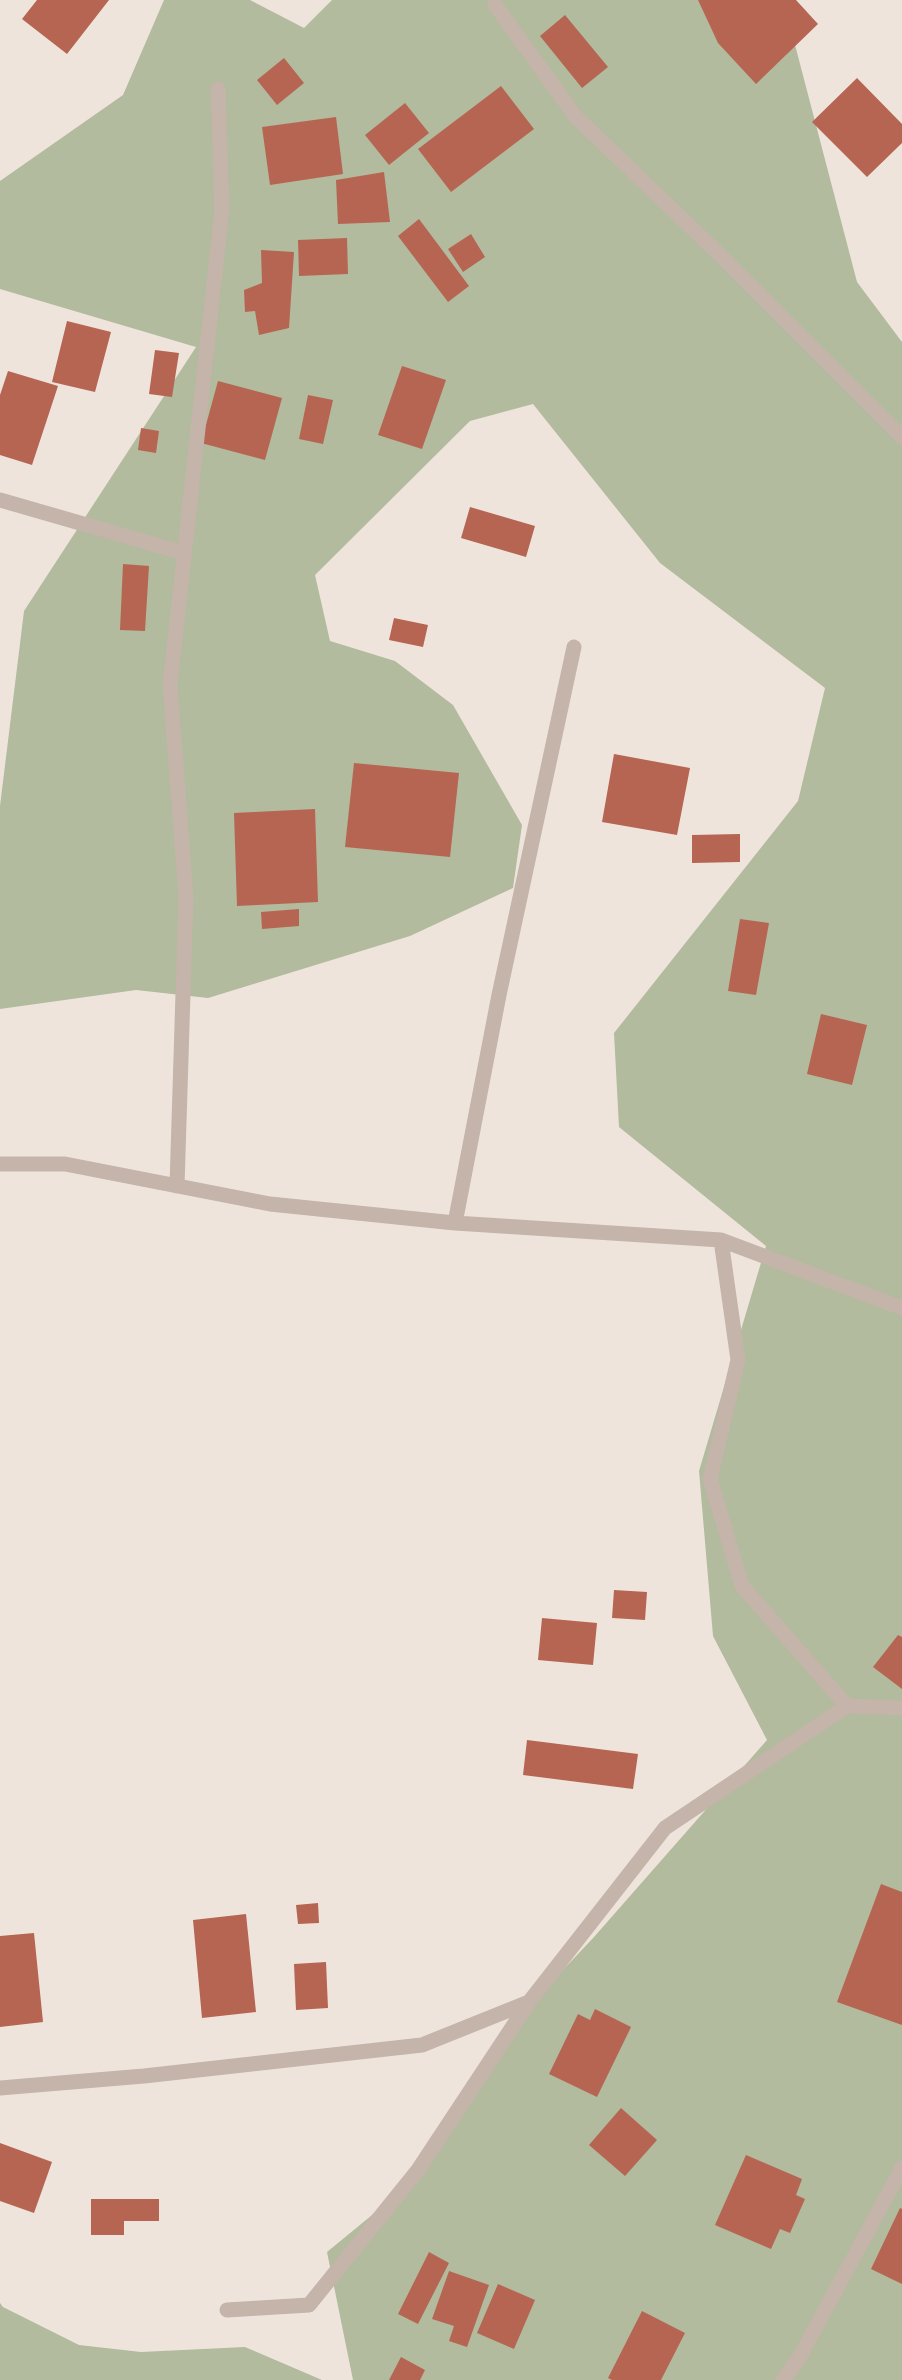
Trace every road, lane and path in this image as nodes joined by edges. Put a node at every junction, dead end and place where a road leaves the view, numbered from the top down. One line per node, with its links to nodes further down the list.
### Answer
1 (495, 5): 3 (street)
2 (218, 89): 5 (street)
3 (902, 437)
4 (0, 500): 5 (street)
5 (184, 554): 8 (street)
6 (574, 647): 9 (street)
7 (0, 1164): 8 (street)
8 (177, 1186): 9 (street)
9 (455, 1223): 10 (street)
10 (721, 1240): 11 (street); 12 (street)
11 (902, 1308)
12 (847, 1706): 13 (street); 14 (street)
13 (902, 1708)
14 (529, 2002): 15 (street); 17 (street)
15 (0, 2088)
16 (902, 2168): 18 (street)
17 (227, 2310)
18 (783, 2380)

